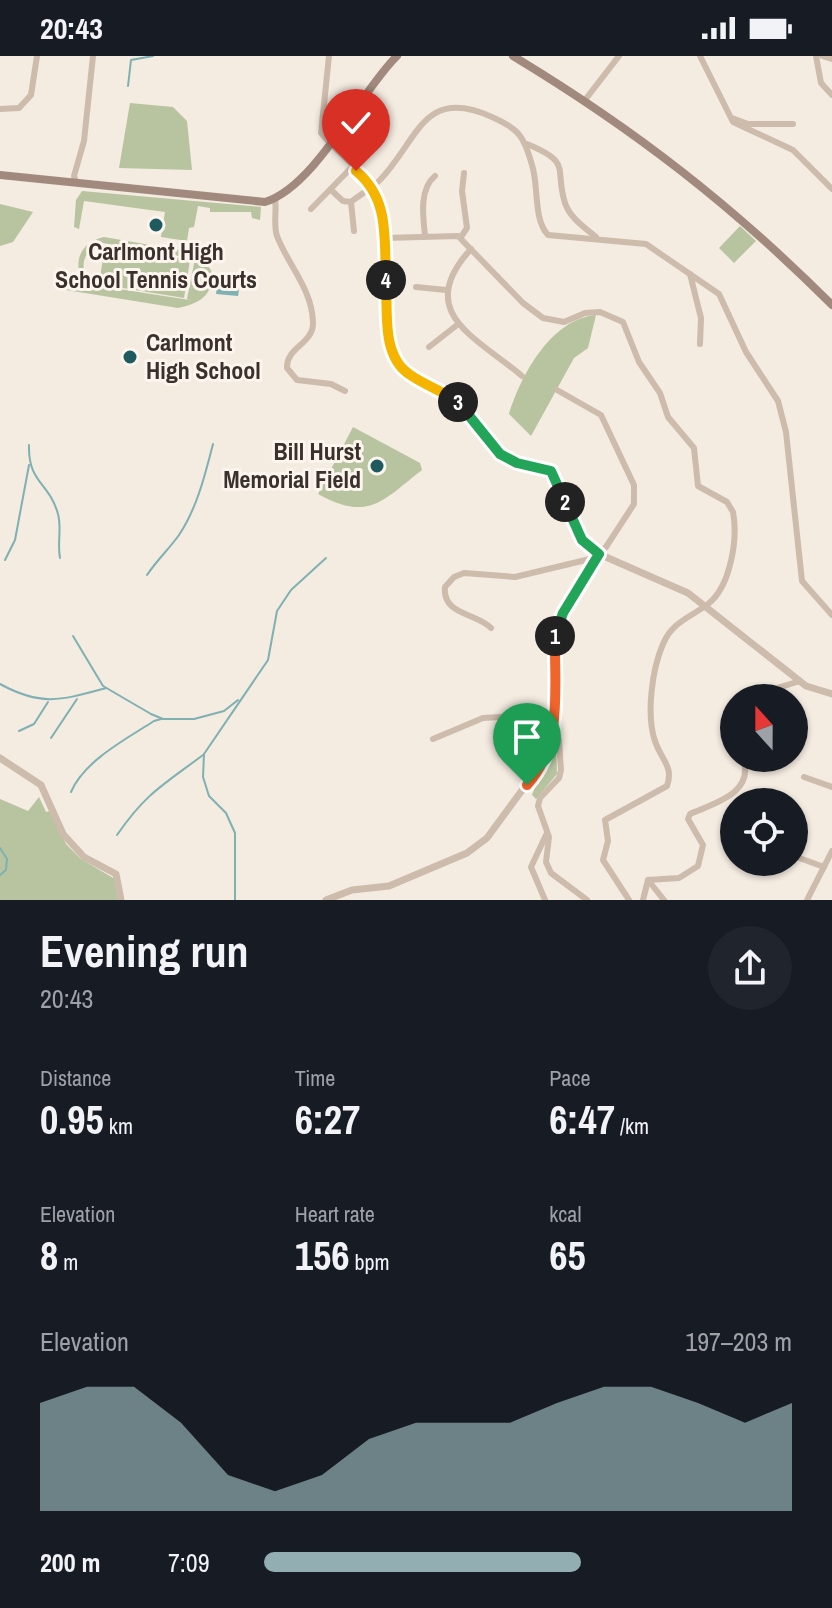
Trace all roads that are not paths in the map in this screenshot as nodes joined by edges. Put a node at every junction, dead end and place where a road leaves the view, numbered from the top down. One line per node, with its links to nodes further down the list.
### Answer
1 (37, 56): 12 (street)
2 (93, 56): 21 (street)
3 (329, 56): 16 (street)
4 (397, 56): 16 (main road)
5 (513, 56): 11 (main road)
6 (619, 56): 11 (street)
7 (700, 56): 13 (street)
8 (819, 56): 9 (street); 10 (street)
9 (832, 59)
10 (832, 95)
11 (585, 100): 37 (main road)
12 (0, 109)
13 (729, 117): 14 (street); 23 (street)
14 (793, 124)
15 (526, 144): 22 (street); 31 (street); 31 (street)
16 (330, 146): 17 (street); 25 (main road)
17 (352, 167): 22 (street); 24 (street)
18 (464, 173): 30 (street)
19 (0, 175): 21 (main road)
20 (435, 176): 29 (street)
21 (76, 182): 25 (main road)
22 (373, 187): 26 (street); 32 (street)
23 (832, 189)
24 (331, 190): 26 (street); 27 (street)
25 (275, 199): 43 (street)
26 (351, 202): 28 (street)
27 (311, 209)
28 (354, 231)
29 (425, 235): 30 (street); 32 (street)
30 (461, 237): 33 (street)
31 (596, 237): 34 (street)
32 (384, 238): 44 (street)
33 (471, 249): 36 (street); 45 (street)
34 (690, 274): 39 (street); 46 (street)
35 (416, 287): 36 (street)
36 (446, 290): 38 (street)
37 (832, 305)
38 (457, 325): 40 (street); 41 (street)
39 (700, 344)
40 (429, 347)
41 (522, 376)
42 (557, 390): 44 (street)
43 (345, 391)
44 (599, 554): 45 (street); 47 (street); 51 (street)
45 (705, 606): 48 (street); 66 (street)
46 (832, 615)
47 (491, 628)
48 (800, 681): 49 (street); 50 (street)
49 (790, 684)
50 (832, 694)
51 (553, 730): 52 (street); 57 (street); 63 (street)
52 (433, 739)
53 (0, 758): 62 (street)
54 (744, 772): 61 (street)
55 (804, 777): 56 (street)
56 (832, 787)
57 (547, 833): 64 (street); 65 (street)
58 (832, 851): 60 (street)
59 (808, 861): 60 (street)
60 (824, 867): 69 (street)
61 (648, 880): 67 (street); 68 (street)
62 (121, 900)
63 (326, 900)
64 (545, 900)
65 (587, 900)
66 (629, 900)
67 (643, 900)
68 (664, 900)
69 (807, 900)

